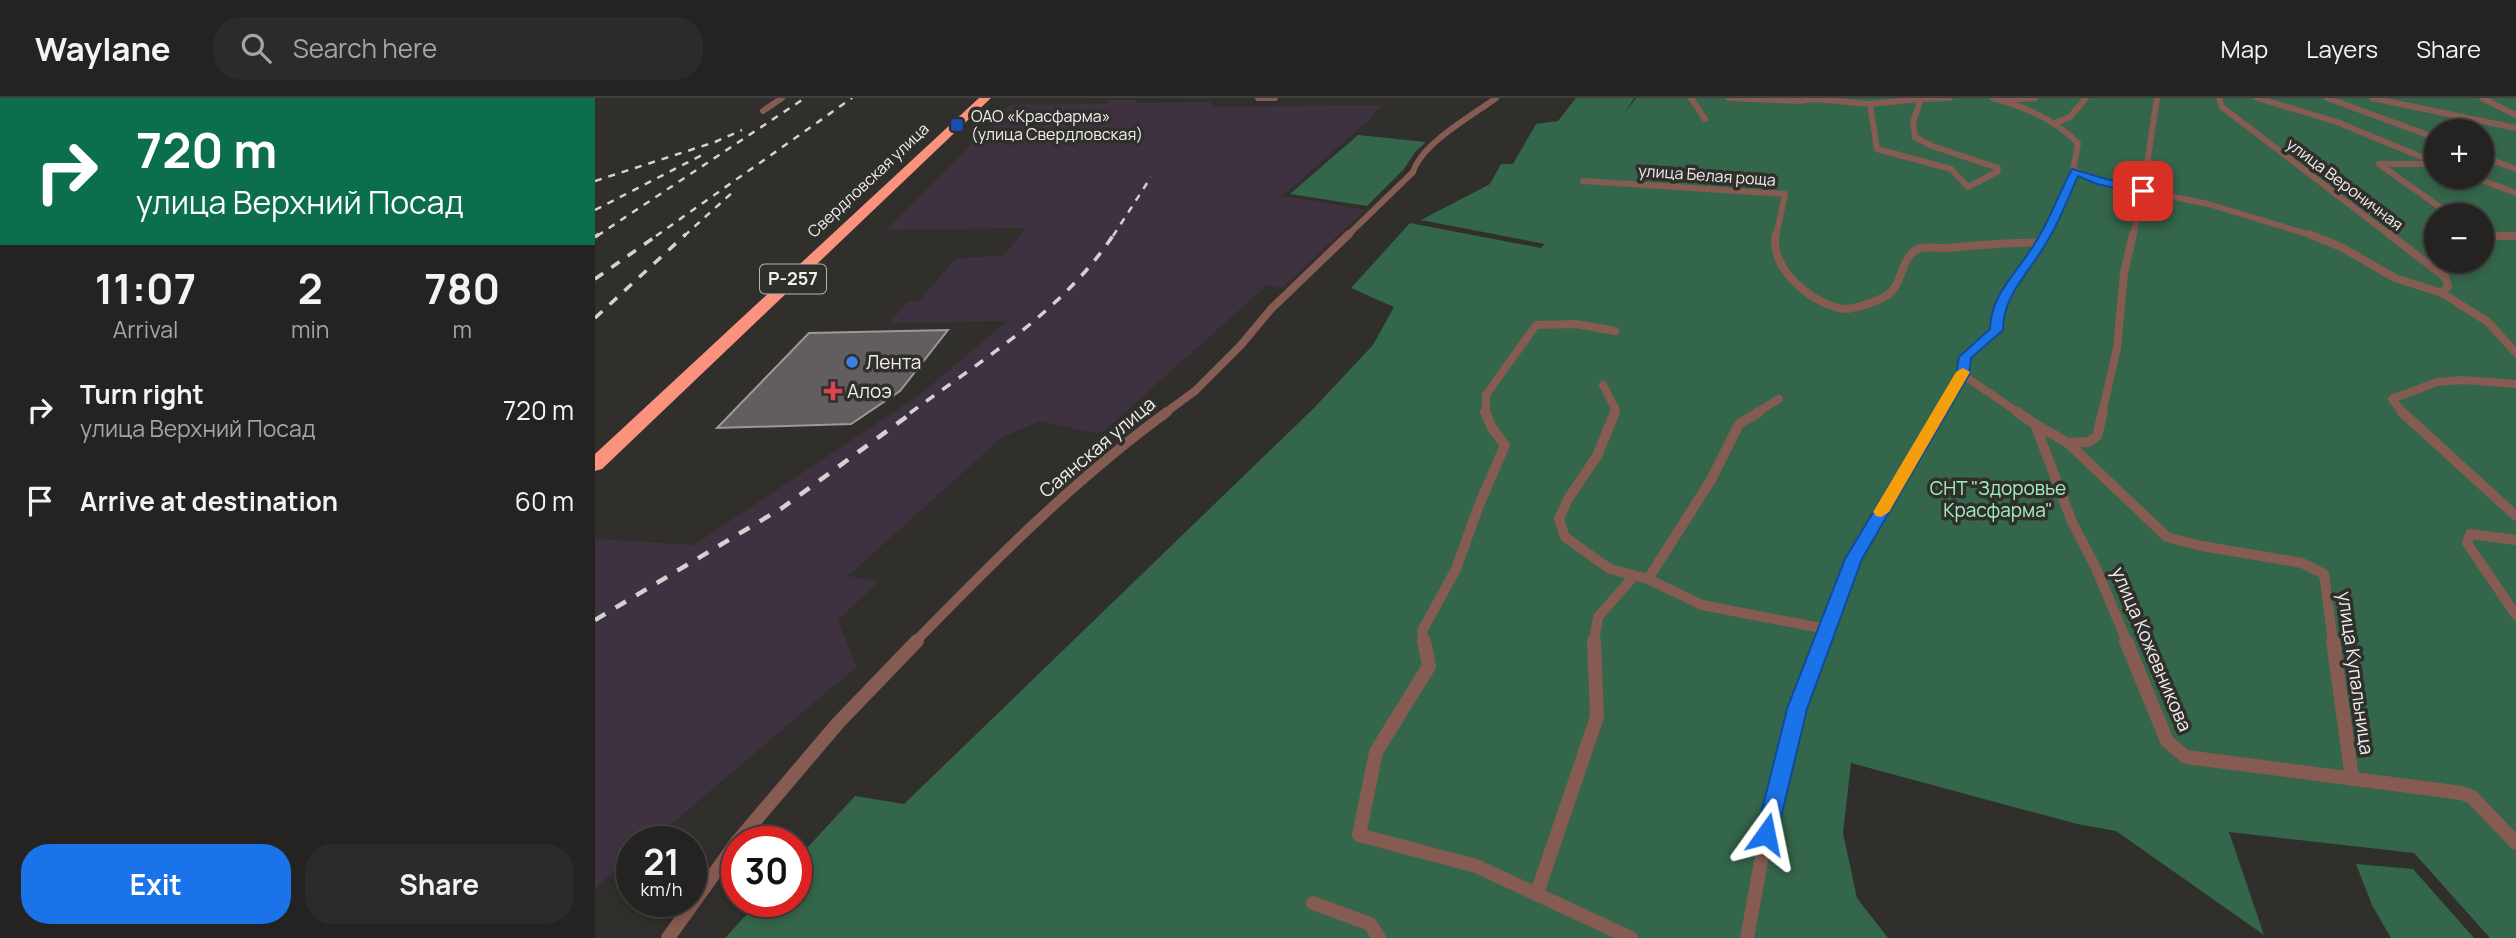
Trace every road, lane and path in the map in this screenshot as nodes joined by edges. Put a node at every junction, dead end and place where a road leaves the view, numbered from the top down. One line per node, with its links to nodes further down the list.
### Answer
1 (782, 98): 21 (street)
2 (985, 98): 49 (highway, Свердловская улица / Р-257)
3 (1258, 98): 4 (street)
4 (1275, 98)
5 (1496, 98): 56 (street, Саянская улица)
6 (1691, 98): 23 (street)
7 (1729, 98): 8 (street)
8 (1815, 98): 20 (street)
9 (1950, 98): 18 (street)
10 (2035, 98): 19 (street)
11 (2086, 98): 24 (street)
12 (2157, 98): 34 (street)
13 (2219, 98): 40 (street, улица Вероничная)
14 (2257, 98): 27 (street)
15 (2327, 98): 26 (street)
16 (2372, 98): 25 (street)
17 (2482, 98): 22 (street)
18 (1921, 99): 20 (street); 20 (street)
19 (1997, 99): 24 (street)
20 (1870, 101)
21 (763, 111)
22 (2516, 115)
23 (1705, 120)
24 (2055, 123): 31 (street)
25 (2516, 128)
26 (2424, 134)
27 (2424, 158)
28 (2494, 161): 30 (street)
29 (2424, 163): 36 (street)
30 (2516, 169)
31 (2076, 171): 34 (street); 39 (street)
32 (1583, 181): 39 (street, улица Белая роща)
33 (2494, 185): 35 (street)
34 (2143, 191): 40 (street); 48 (street)
35 (2516, 193)
36 (2434, 203)
37 (2494, 236): 38 (street)
38 (2516, 236)
39 (2041, 243): 43 (street)
40 (2442, 293): 42 (street)
41 (1615, 331): 59 (street)
42 (2516, 354)
43 (1963, 375): 47 (street); 54 (street)
44 (2516, 384): 50 (street)
45 (1603, 385): 52 (street)
46 (1779, 399): 52 (street)
47 (2035, 424): 48 (street, улица Купальница); 55 (street, улица Кожевникова)
48 (2069, 443): 55 (street, улица Купальница)
49 (595, 465)
50 (2516, 516)
51 (2516, 540): 53 (street)
52 (1641, 577): 54 (street); 59 (street)
53 (2516, 615)
54 (1826, 629): 64 (street)
55 (2352, 779): 57 (street, улица Кожевникова)
56 (751, 826)
57 (2516, 843)
58 (721, 864): 61 (street, Саянская улица)
59 (1537, 893): 63 (street)
60 (1313, 903): 62 (street)
61 (668, 938)
62 (1379, 938)
63 (1631, 938)
64 (1747, 938)

